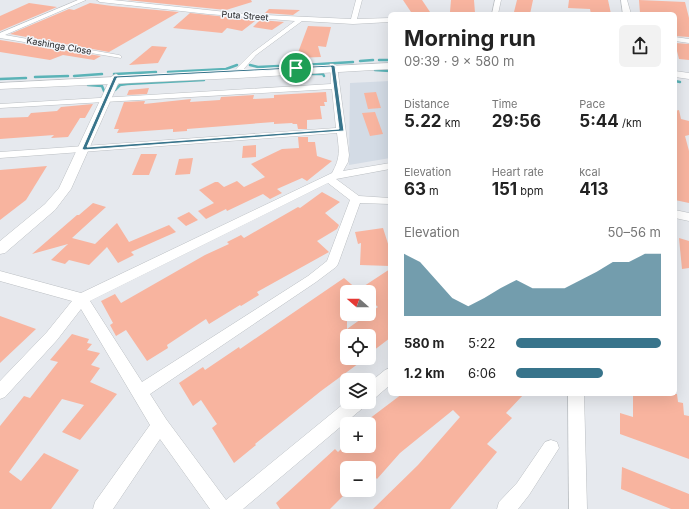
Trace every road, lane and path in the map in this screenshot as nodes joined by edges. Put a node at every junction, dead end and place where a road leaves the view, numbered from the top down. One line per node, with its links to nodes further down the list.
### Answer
1 (83, 0): 11 (street)
2 (100, 0): 8 (street, Puta Street)
3 (359, 0): 10 (street)
4 (498, 0): 6 (street)
5 (624, 0): 7 (street)
6 (495, 12)
7 (627, 12)
8 (300, 20): 10 (street, Puta Street); 18 (street)
9 (388, 20): 10 (street, Puta Street)
10 (353, 22)
11 (0, 36): 14 (street, Kashinga Close)
12 (677, 39): 13 (street)
13 (689, 41)
14 (118, 56)
15 (388, 62): 17 (main road)
16 (388, 66): 17 (main road)
17 (333, 68): 18 (main road); 26 (street)
18 (238, 73): 22 (main road)
19 (677, 74): 20 (main road)
20 (689, 76)
21 (677, 78): 23 (main road)
22 (115, 79): 24 (main road); 25 (main road); 27 (street)
23 (689, 80)
24 (0, 81)
25 (0, 86)
26 (336, 86): 27 (street); 29 (street)
27 (104, 100): 28 (street); 30 (street)
28 (0, 106)
29 (342, 130): 30 (street); 33 (street)
30 (84, 149): 31 (street); 38 (street)
31 (0, 155)
32 (388, 166): 33 (street)
33 (333, 177): 34 (street); 40 (street)
34 (356, 198): 35 (street); 44 (street)
35 (388, 201)
36 (677, 214): 37 (street)
37 (689, 217)
38 (0, 249)
39 (0, 276): 40 (street)
40 (82, 299): 43 (street); 44 (street)
41 (388, 378): 42 (street)
42 (376, 387)
43 (0, 392)
44 (140, 392): 47 (street)
45 (576, 396): 53 (street)
46 (350, 409): 51 (street)
47 (160, 425): 49 (street); 50 (street)
48 (551, 448): 52 (street)
49 (102, 509)
50 (221, 509)
51 (229, 509)
52 (506, 509)
53 (578, 509)

